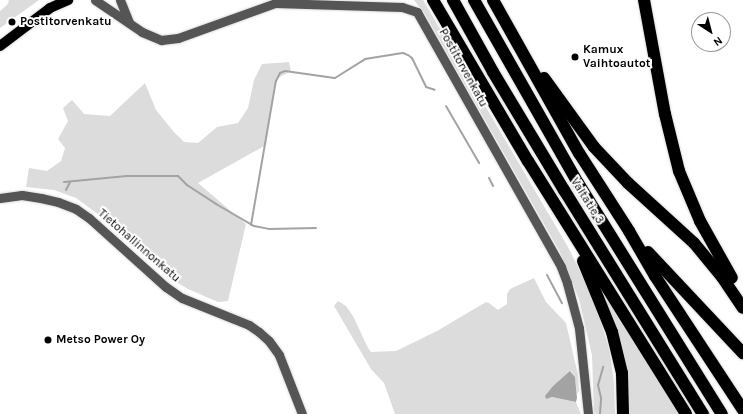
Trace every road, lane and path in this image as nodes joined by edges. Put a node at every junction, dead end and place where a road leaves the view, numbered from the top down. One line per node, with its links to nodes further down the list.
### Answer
1 (68, 0): 9 (main road)
2 (95, 0): 10 (street, Postitorvenkatu)
3 (120, 0): 10 (street)
4 (433, 0): 13 (highway)
5 (452, 0): 24 (highway, Valtatie 3)
6 (474, 0): 25 (highway, Valtatie 3)
7 (493, 0): 12 (highway)
8 (644, 0): 16 (highway)
9 (52, 4): 11 (main road)
10 (129, 22): 21 (street, Postitorvenkatu)
11 (0, 46)
12 (523, 53): 15 (highway); 17 (highway)
13 (544, 186): 22 (highway); 23 (highway)
14 (0, 198): 20 (street, Tietohallinnonkatu)
15 (630, 231): 18 (highway); 19 (highway)
16 (743, 298)
17 (743, 308)
18 (743, 353)
19 (743, 410)
20 (302, 414)
21 (588, 414)
22 (623, 414)
23 (686, 414)
24 (703, 414)
25 (722, 414)

